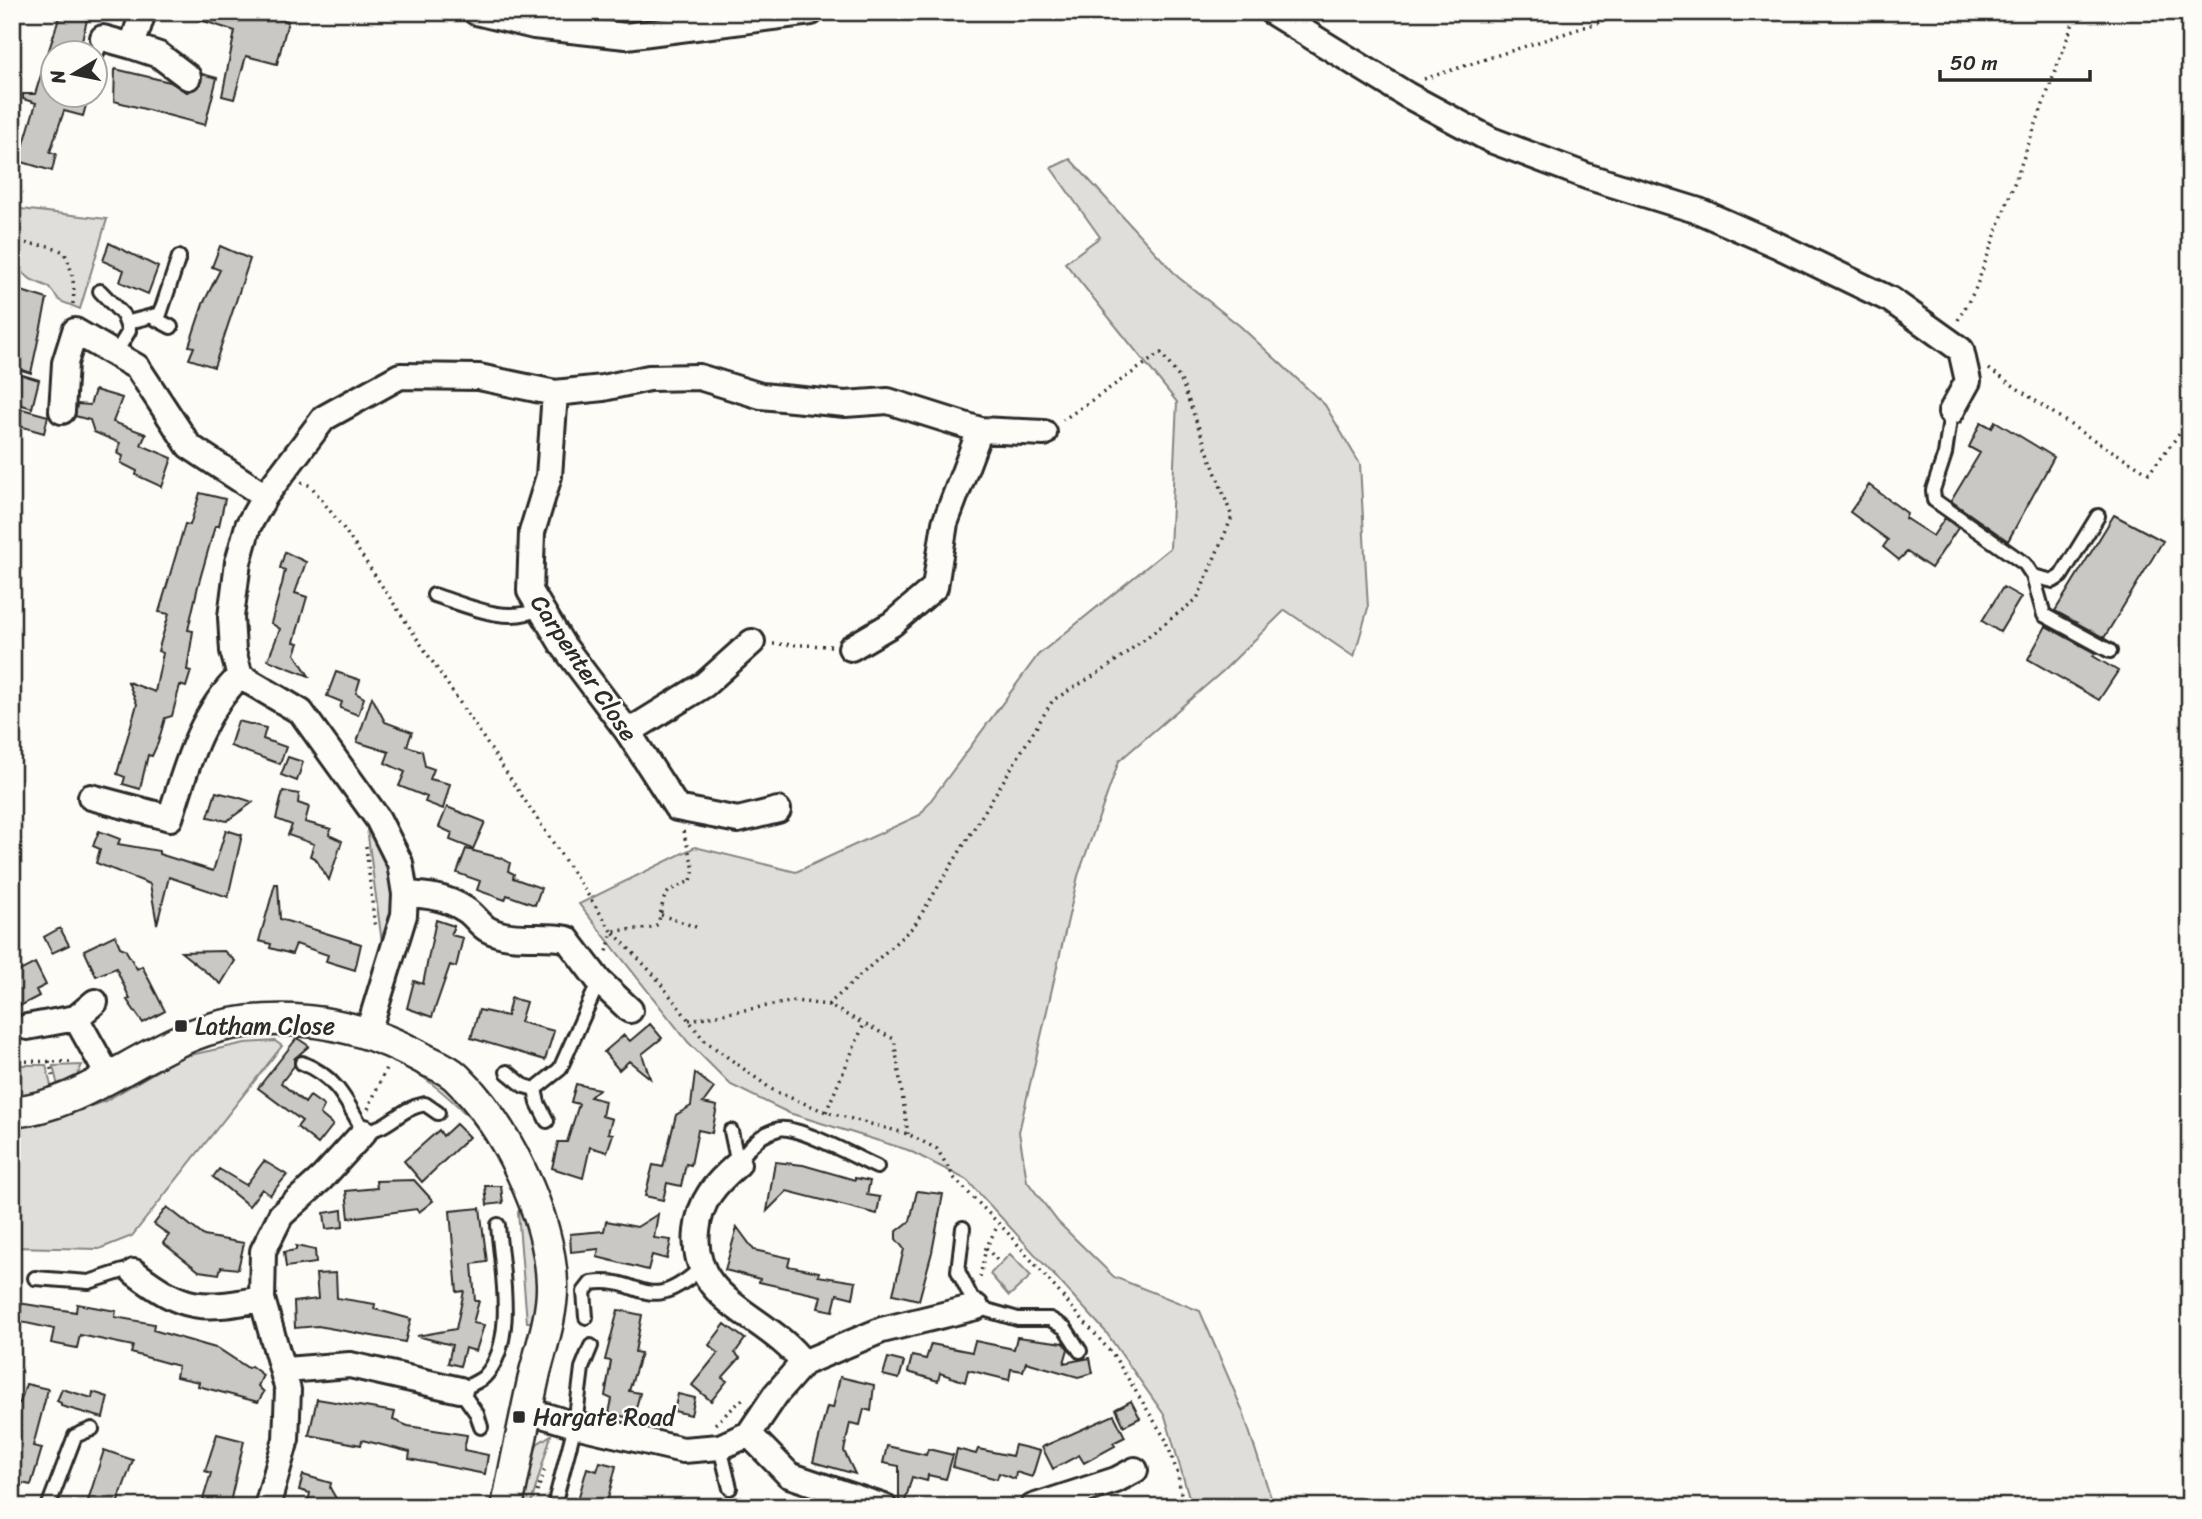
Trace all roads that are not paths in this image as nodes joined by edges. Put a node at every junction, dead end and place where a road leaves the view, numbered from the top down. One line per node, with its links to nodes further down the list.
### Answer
1 (143, 12): 5 (street)
2 (477, 12): 3 (street)
3 (811, 12)
4 (1272, 12): 16 (street)
5 (132, 47): 6 (street); 7 (street)
6 (108, 48)
7 (188, 77)
8 (179, 257): 10 (lane)
9 (100, 291): 11 (lane)
10 (154, 318): 11 (lane); 12 (lane)
11 (127, 327): 13 (lane)
12 (171, 327)
13 (115, 354): 15 (street); 19 (street)
14 (555, 393): 17 (street); 19 (street); 23 (street, Carpenter Close)
15 (62, 411)
16 (1951, 412): 21 (lane)
17 (980, 430): 18 (street); 25 (street)
18 (1044, 433)
19 (265, 496): 27 (street)
20 (2098, 516): 21 (lane)
21 (2034, 576): 26 (lane)
22 (434, 595): 23 (lane)
23 (540, 608): 28 (street, Carpenter Close)
24 (752, 642): 28 (street)
25 (851, 648)
26 (2110, 651)
27 (240, 676): 29 (street); 31 (street)
28 (628, 732): 30 (street, Carpenter Close)
29 (91, 797)
30 (778, 810)
31 (405, 894): 32 (street); 37 (street)
32 (599, 981): 34 (street); 41 (lane)
33 (95, 1002): 35 (street)
34 (630, 1010)
35 (76, 1018): 36 (street); 39 (street)
36 (27, 1027)
37 (381, 1037): 39 (street); 62 (street)
38 (302, 1063): 46 (lane)
39 (105, 1069): 42 (street)
40 (507, 1072): 41 (lane)
41 (535, 1089): 44 (lane)
42 (12, 1112)
43 (439, 1113): 46 (lane)
44 (547, 1121)
45 (731, 1131): 47 (lane)
46 (364, 1132): 54 (street)
47 (738, 1164): 48 (lane); 51 (street)
48 (877, 1167)
49 (498, 1224): 61 (lane)
50 (963, 1228): 55 (lane)
51 (700, 1269): 56 (lane); 59 (street)
52 (134, 1272): 53 (lane); 54 (street)
53 (35, 1278)
54 (262, 1299): 60 (street)
55 (976, 1307): 58 (lane); 59 (street)
56 (586, 1317)
57 (591, 1346): 63 (lane)
58 (1080, 1350)
59 (803, 1363): 66 (street)
60 (285, 1370): 61 (street); 73 (street)
61 (460, 1390): 64 (lane)
62 (526, 1410): 63 (street); 74 (street)
63 (575, 1425): 67 (street); 70 (lane)
64 (481, 1427)
65 (92, 1429): 72 (lane)
66 (749, 1434): 67 (street); 71 (street)
67 (720, 1447): 69 (lane)
68 (1135, 1470): 75 (street)
69 (730, 1488)
70 (556, 1497)
71 (874, 1505)
72 (48, 1507)
73 (267, 1507)
74 (507, 1507)
75 (1033, 1507)

